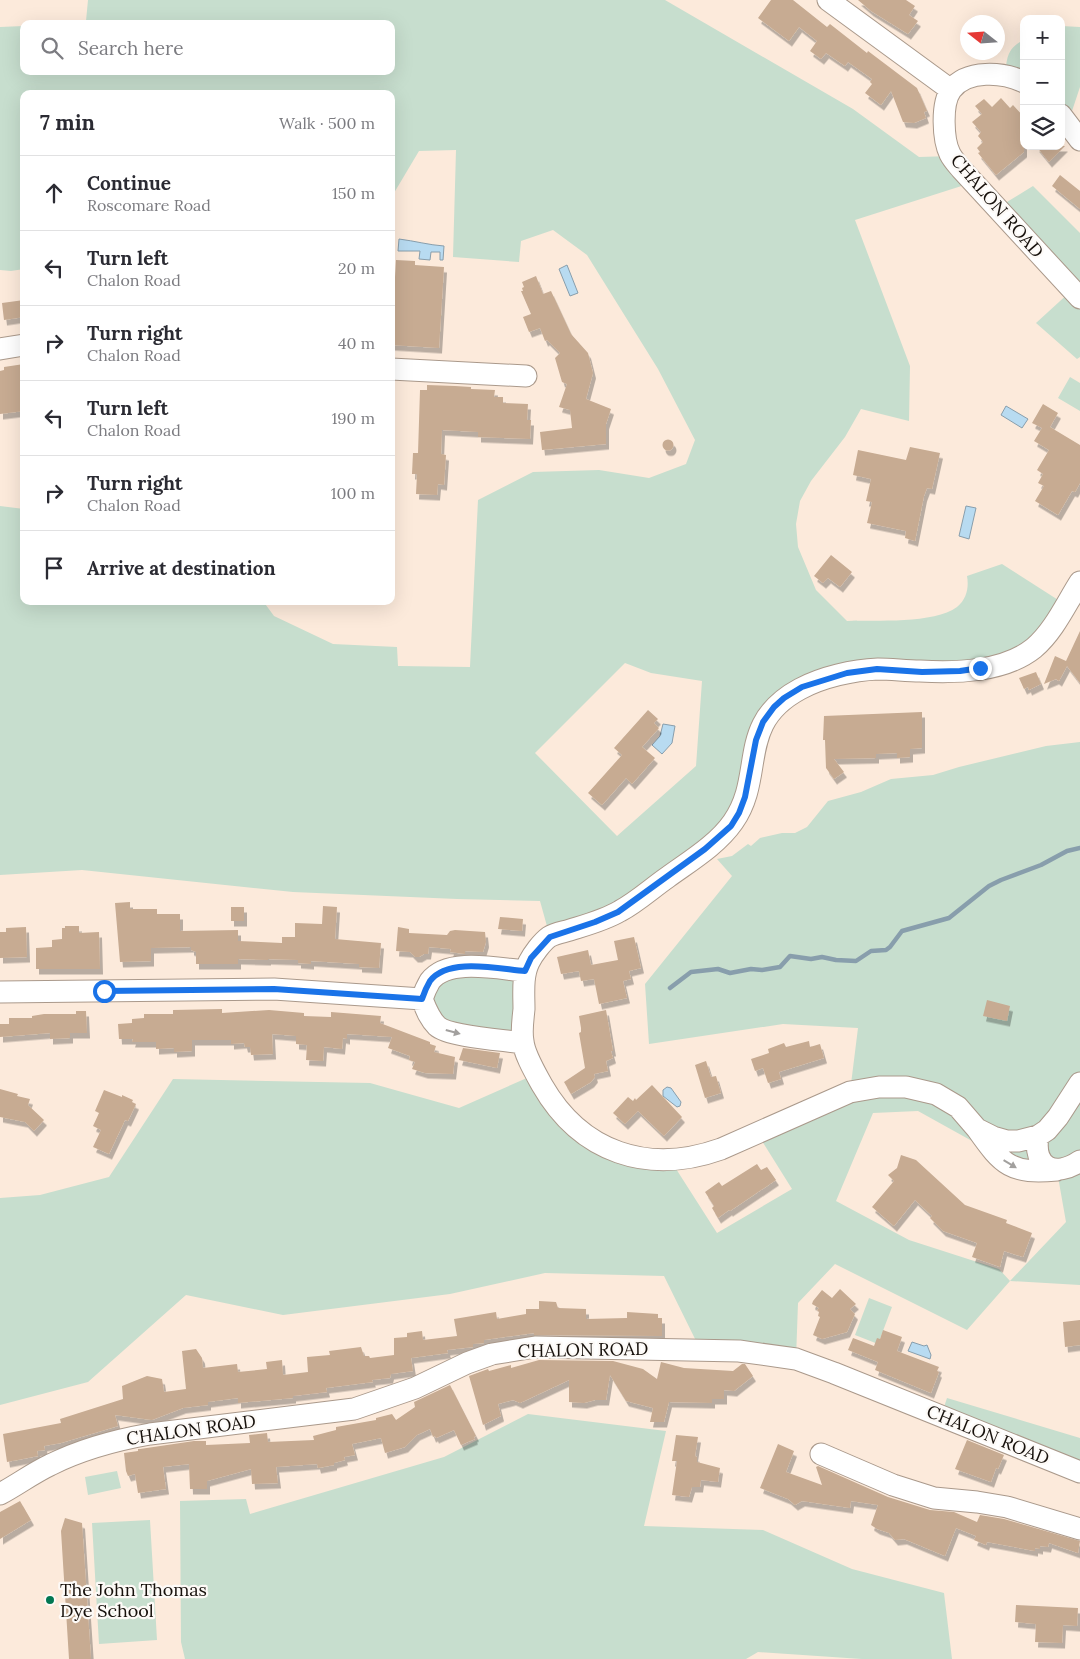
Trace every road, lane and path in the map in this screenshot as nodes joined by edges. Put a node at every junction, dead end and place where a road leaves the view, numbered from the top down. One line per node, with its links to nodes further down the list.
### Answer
1 (828, 0): 3 (street)
2 (1020, 81): 3 (street)
3 (951, 90): 6 (street, CHALON ROAD)
4 (1065, 120): 5 (street)
5 (1080, 140)
6 (1080, 298)
7 (20, 346): 8 (street)
8 (0, 349)
9 (395, 369): 10 (street)
10 (526, 376)
11 (1080, 582): 12 (street)
12 (525, 971): 14 (street); 15 (street)
13 (0, 992): 14 (street)
14 (422, 999): 15 (street, one-way to 15)
15 (523, 1043): 17 (street)
16 (1080, 1083): 18 (street)
17 (977, 1129): 18 (street); 20 (street, one-way to 20)
18 (1038, 1136): 20 (street)
19 (1080, 1161): 20 (street)
20 (1057, 1170)
21 (821, 1454): 24 (street)
22 (1080, 1472): 23 (street, CHALON ROAD)
23 (0, 1494)
24 (1080, 1529)

